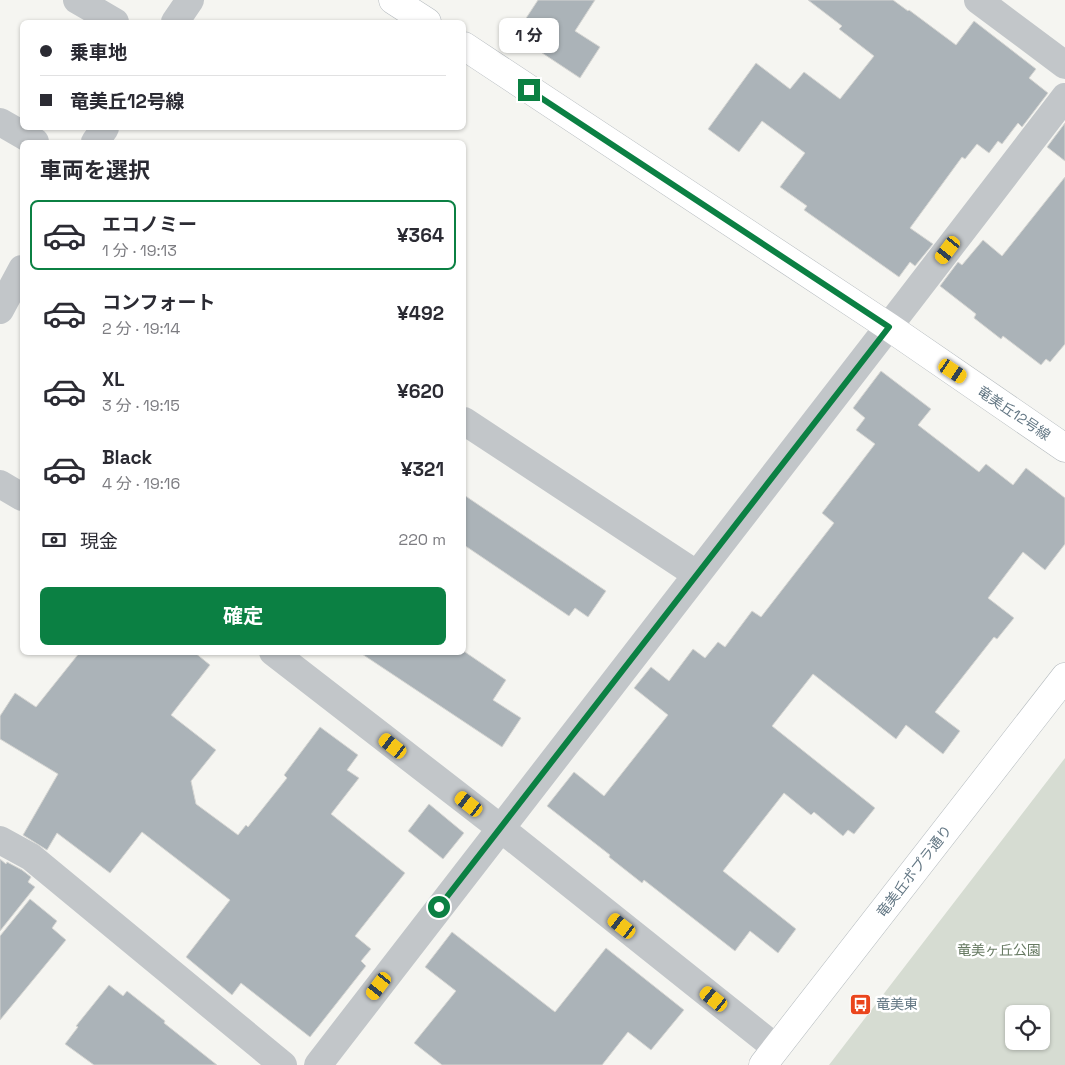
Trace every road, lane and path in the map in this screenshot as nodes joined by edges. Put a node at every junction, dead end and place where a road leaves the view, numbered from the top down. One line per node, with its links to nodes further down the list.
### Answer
1 (77, 0): 5 (street)
2 (190, 0): 6 (street)
3 (393, 0): 7 (street)
4 (978, 0): 9 (street)
5 (112, 20)
6 (176, 20)
7 (424, 20)
8 (466, 47): 15 (street, 竜美丘12号線)
9 (1065, 65)
10 (1065, 97): 15 (street)
11 (0, 122): 12 (street)
12 (32, 140)
13 (20, 273): 14 (street)
14 (0, 310)
15 (889, 327): 17 (street, 竜美丘12号線); 20 (street)
16 (466, 422): 20 (street)
17 (1065, 448)
18 (0, 484): 19 (street)
19 (20, 496)
20 (696, 574): 23 (street)
21 (277, 655): 23 (street)
22 (1065, 677): 25 (street, 竜美丘ポプラ通り)
23 (499, 827): 25 (street); 27 (street)
24 (0, 840): 26 (street)
25 (770, 1057)
26 (283, 1065)
27 (318, 1065)

